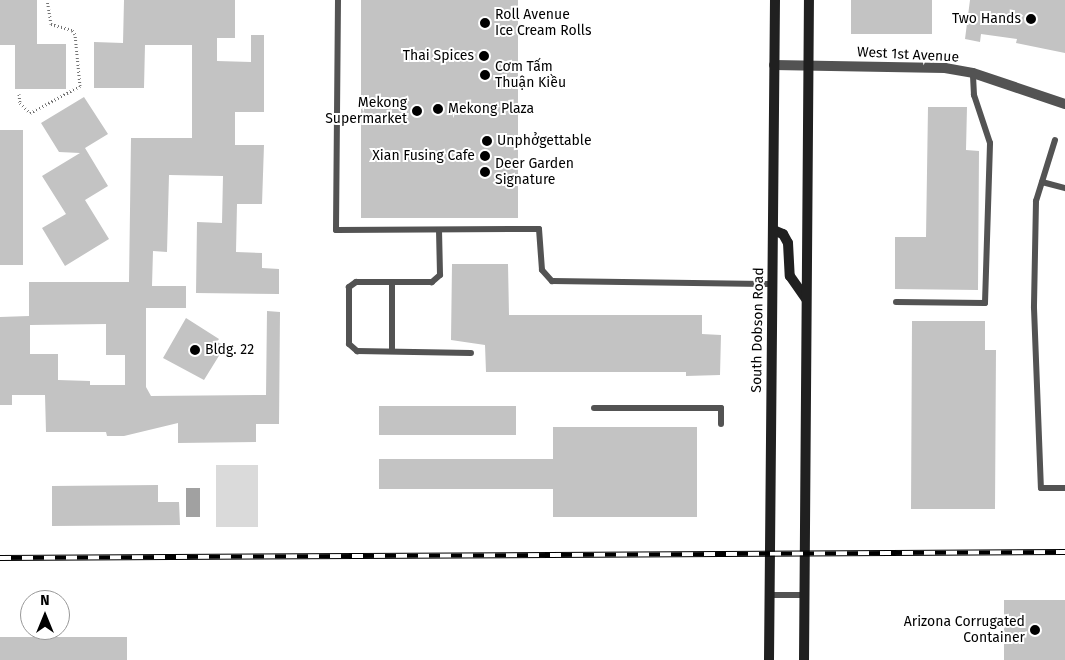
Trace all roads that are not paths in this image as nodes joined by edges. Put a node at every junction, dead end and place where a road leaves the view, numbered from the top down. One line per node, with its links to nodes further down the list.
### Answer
1 (338, 0): 11 (lane)
2 (775, 0): 4 (main road, South Dobson Road)
3 (809, 0): 5 (main road)
4 (774, 65): 5 (street, West 1st Avenue); 12 (main road, South Dobson Road)
5 (808, 66): 6 (street, West 1st Avenue); 15 (main road)
6 (973, 73): 7 (street, West 1st Avenue); 16 (lane)
7 (1065, 104)
8 (1055, 140): 9 (lane)
9 (1042, 182): 10 (lane); 21 (lane)
10 (1065, 188)
11 (439, 230): 13 (lane); 14 (lane)
12 (772, 230): 14 (main road, South Dobson Road); 15 (main road)
13 (392, 282): 17 (lane); 17 (lane)
14 (772, 284): 22 (main road, South Dobson Road)
15 (806, 299): 23 (main road)
16 (896, 302)
17 (392, 351): 18 (lane)
18 (471, 353)
19 (594, 408): 20 (lane)
20 (722, 424)
21 (1065, 488)
22 (769, 595): 23 (lane); 24 (main road, South Dobson Road)
23 (805, 595): 25 (main road)
24 (768, 660)
25 (804, 660)

